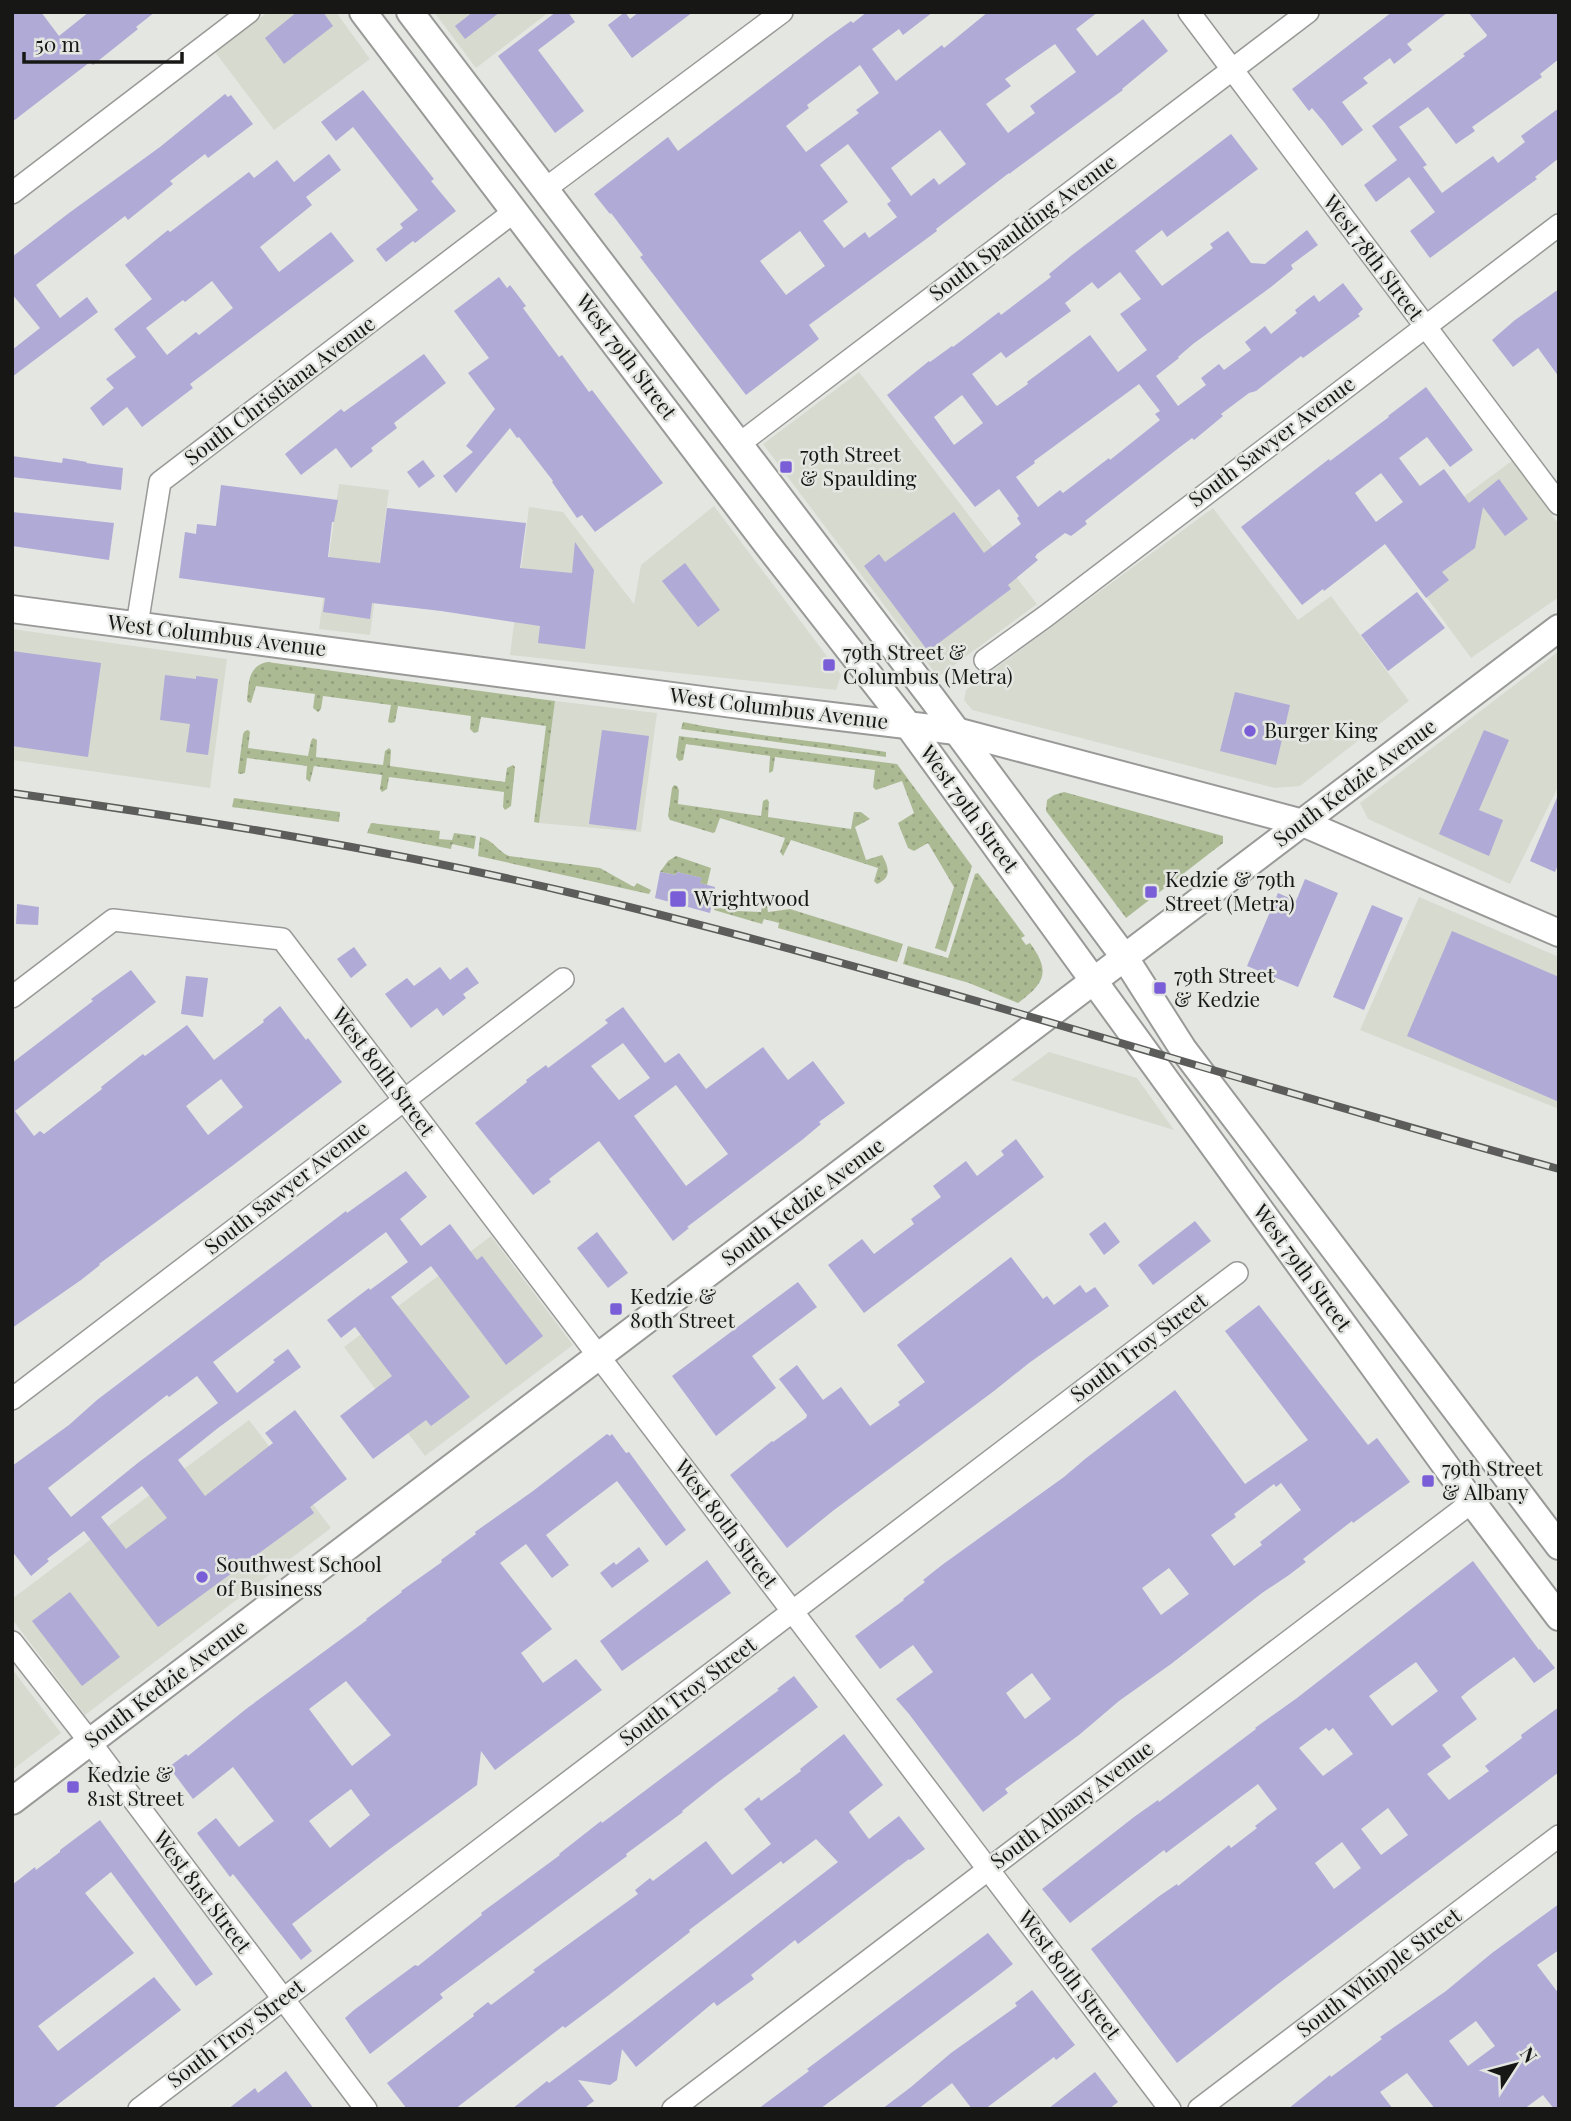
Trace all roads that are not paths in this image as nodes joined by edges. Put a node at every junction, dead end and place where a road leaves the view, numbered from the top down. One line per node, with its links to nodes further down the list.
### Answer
1 (249, 12): 9 (street)
2 (363, 12): 10 (main road, West 79th Street)
3 (410, 12): 8 (main road, West 79th Street)
4 (782, 12): 8 (street)
5 (1189, 12): 7 (street, West 78th Street)
6 (1308, 12): 7 (street, South Spaulding Avenue)
7 (1232, 69): 12 (street, West 78th Street); 13 (street, South Spaulding Avenue)
8 (545, 189): 13 (main road, West 79th Street)
9 (12, 193)
10 (515, 211): 16 (street, South Christiana Avenue); 19 (main road, West 79th Street)
11 (1559, 225): 12 (street, South Sawyer Avenue)
12 (1424, 326): 14 (street, West 78th Street); 18 (street, South Sawyer Avenue)
13 (739, 444): 20 (main road, West 79th Street)
14 (1559, 503)
15 (12, 610): 16 (main road, West Columbus Avenue)
16 (137, 625): 19 (main road, West Columbus Avenue)
17 (1559, 628): 21 (main road, South Kedzie Avenue)
18 (985, 660)
19 (908, 725): 20 (main road, West Columbus Avenue); 25 (main road, West 79th Street)
20 (956, 731): 21 (main road, West Columbus Avenue); 23 (main road, West 79th Street)
21 (1303, 822): 22 (main road, West Columbus Avenue); 23 (main road, South Kedzie Avenue)
22 (1559, 933)
23 (1125, 958): 25 (main road, South Kedzie Avenue); 32 (main road, West 79th Street)
24 (563, 979): 27 (street, South Sawyer Avenue)
25 (1094, 981): 29 (main road, South Kedzie Avenue); 31 (main road, West 79th Street)
26 (12, 997): 27 (street, West 80th Street)
27 (404, 1099): 29 (street, West 80th Street); 30 (street, South Sawyer Avenue)
28 (1237, 1273): 33 (street, South Troy Street)
29 (599, 1356): 33 (street, West 80th Street); 36 (main road, South Kedzie Avenue)
30 (12, 1399)
31 (1472, 1502): 34 (main road, West 79th Street); 39 (street, South Albany Avenue)
32 (1559, 1546)
33 (793, 1612): 39 (street, West 80th Street); 40 (street, South Troy Street)
34 (1559, 1617)
35 (12, 1642): 36 (street, West 81st Street)
36 (90, 1742): 37 (main road, South Kedzie Avenue); 40 (street, West 81st Street)
37 (12, 1801)
38 (1559, 1836): 45 (street, South Whipple Street)
39 (988, 1869): 43 (street, South Albany Avenue); 44 (street, West 80th Street)
40 (283, 1999): 41 (street, South Troy Street); 42 (street, West 81st Street)
41 (139, 2109)
42 (366, 2109)
43 (673, 2109)
44 (1170, 2109)
45 (1199, 2109)

